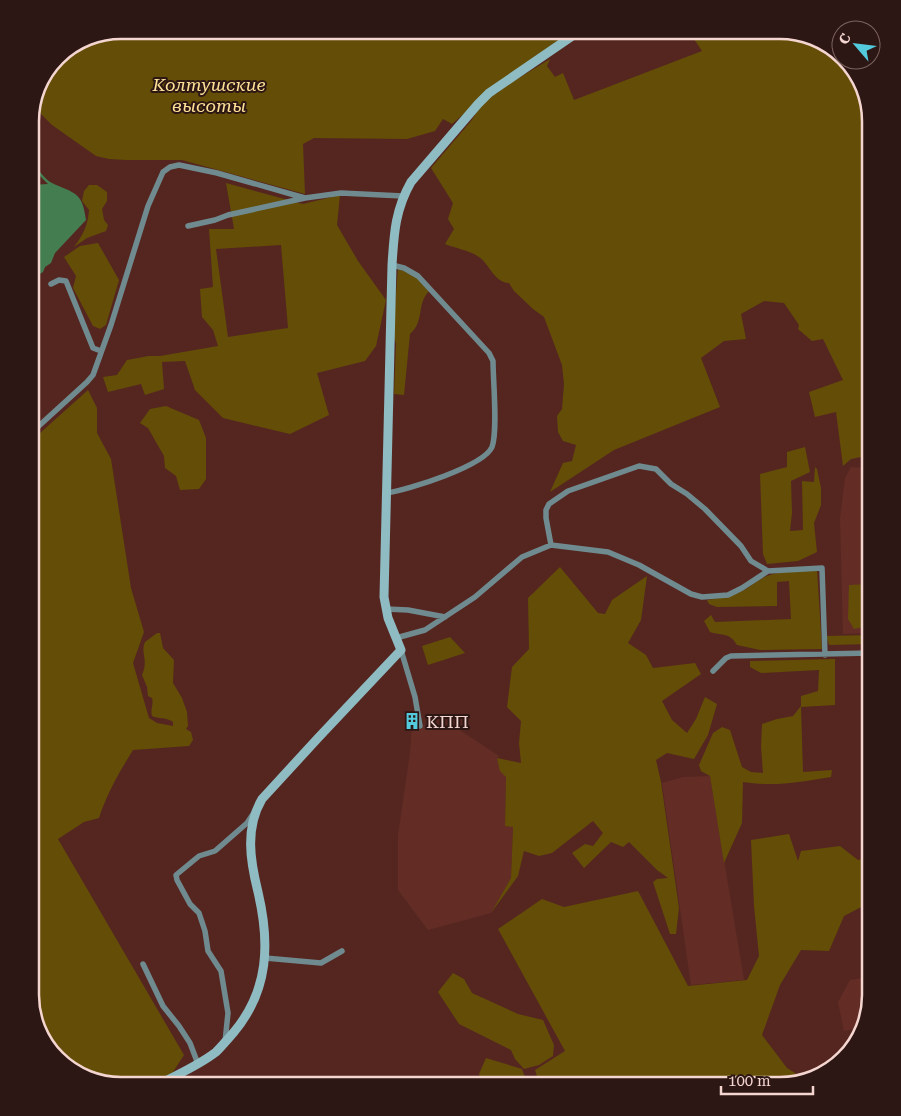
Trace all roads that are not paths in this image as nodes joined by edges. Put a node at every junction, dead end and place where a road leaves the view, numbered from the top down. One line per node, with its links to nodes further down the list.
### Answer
1 (568, 39): 2 (street)
2 (403, 196): 3 (street); 5 (street)
3 (305, 198): 4 (street); 7 (street)
4 (188, 226)
5 (392, 266): 9 (street); 9 (street)
6 (50, 284): 7 (street)
7 (102, 351): 8 (street)
8 (39, 426)
9 (387, 492): 12 (street)
10 (551, 545): 11 (street); 11 (street); 13 (street)
11 (768, 571): 17 (street)
12 (386, 609): 13 (street); 14 (street)
13 (445, 617): 14 (street)
14 (396, 638): 15 (street)
15 (401, 650): 19 (street); 20 (street)
16 (862, 653): 17 (street)
17 (824, 655): 18 (street)
18 (713, 670)
19 (420, 726)
20 (257, 808): 22 (street); 24 (street)
21 (342, 951): 22 (street)
22 (265, 958): 24 (street)
23 (143, 964): 25 (street)
24 (225, 1042): 25 (street)
25 (198, 1064): 26 (street)
26 (174, 1077)

